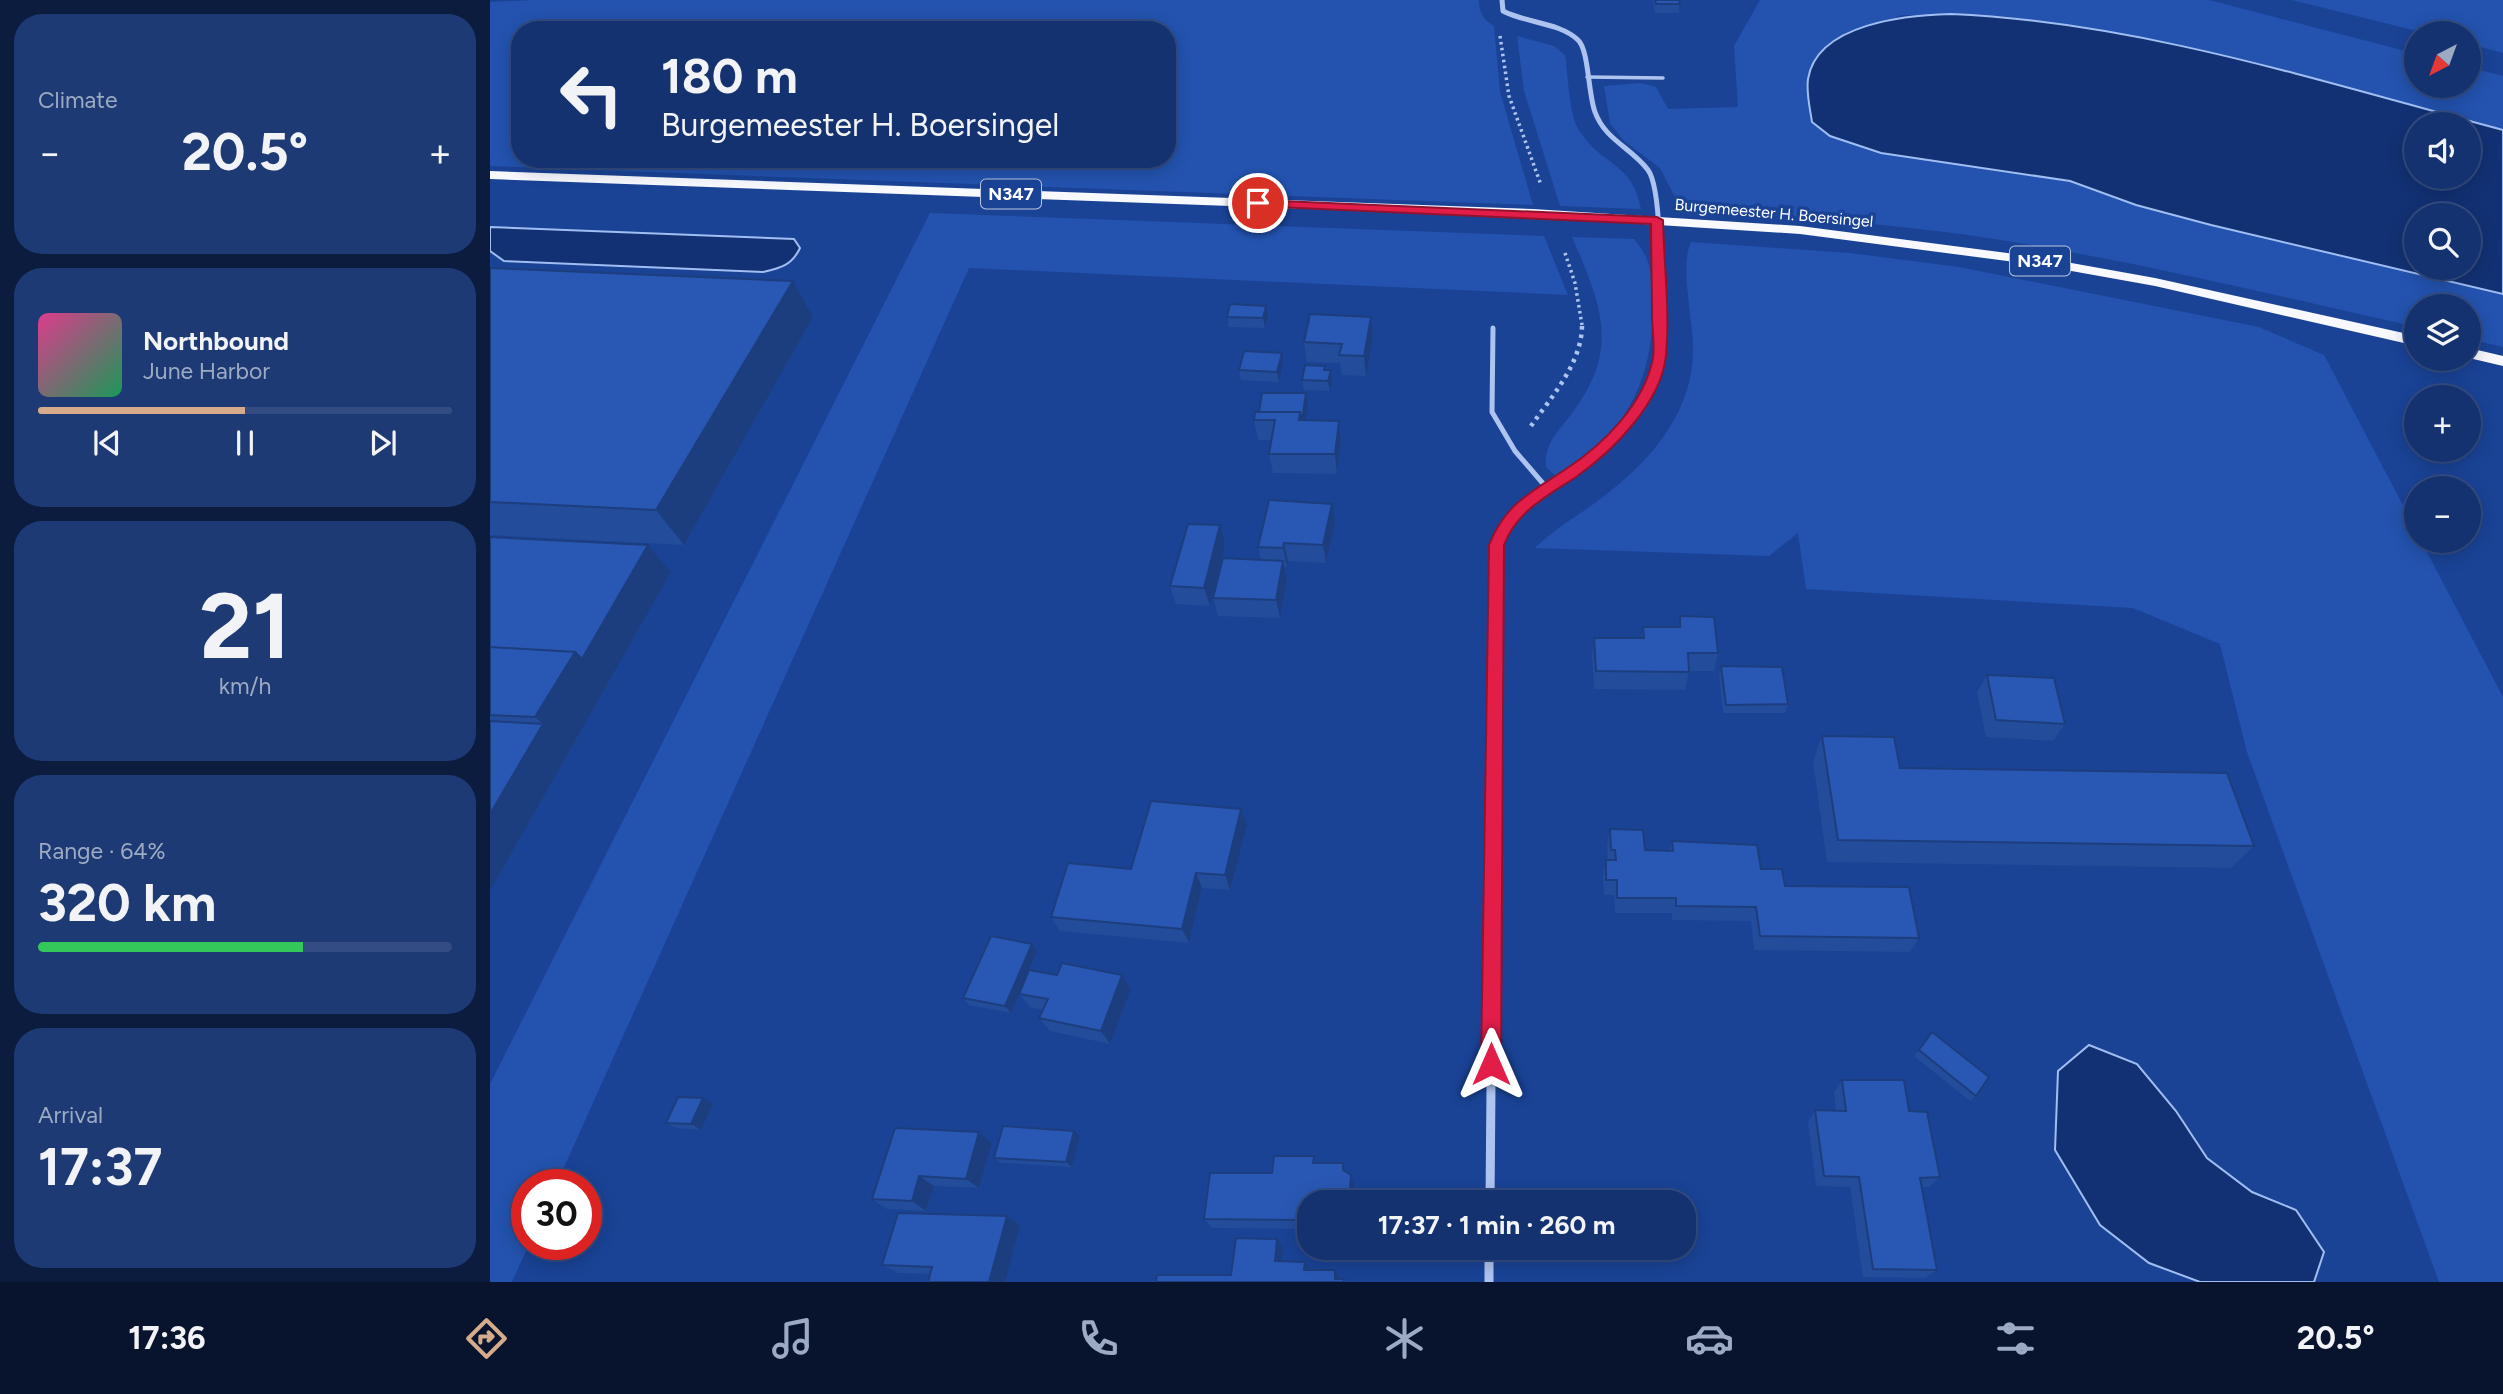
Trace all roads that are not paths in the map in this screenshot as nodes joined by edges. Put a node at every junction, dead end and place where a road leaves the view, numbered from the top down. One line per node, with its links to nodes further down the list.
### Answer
1 (1502, 0): 2 (street)
2 (1587, 77): 3 (lane); 5 (street)
3 (1663, 78)
4 (490, 175): 5 (main road, Burgemeester H. Boersingel / N347)
5 (1657, 220): 7 (main road, Burgemeester H. Boersingel / N347); 10 (street)
6 (1493, 328): 10 (lane)
7 (2404, 338)
8 (2481, 356): 9 (main road)
9 (2503, 361)
10 (1546, 488): 11 (street)
11 (1490, 1190)
12 (1489, 1260): 13 (street)
13 (1489, 1282)

